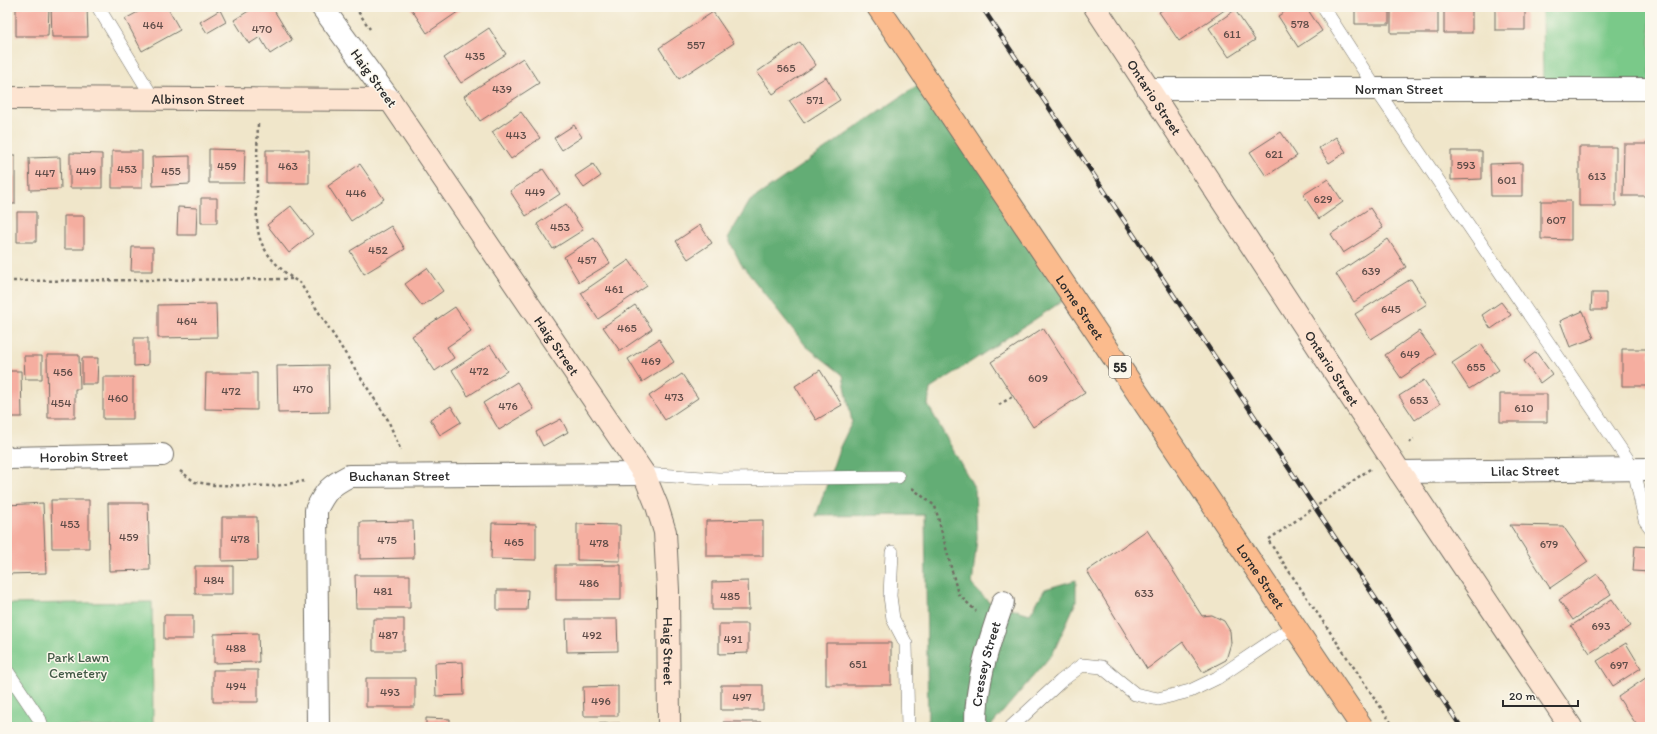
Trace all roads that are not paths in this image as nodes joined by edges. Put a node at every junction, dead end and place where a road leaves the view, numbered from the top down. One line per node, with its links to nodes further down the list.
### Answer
1 (98, 7): 10 (lane)
2 (322, 7): 11 (street, Haig Street)
3 (878, 7): 21 (main road, Lorne Street / 55)
4 (1095, 7): 6 (street, Ontario Street)
5 (1322, 7): 7 (lane)
6 (1148, 89): 7 (street, Norman Street); 14 (street, Ontario Street)
7 (1376, 89): 8 (street, Norman Street); 15 (lane)
8 (1650, 89)
9 (7, 98): 10 (street, Albinson Street)
10 (153, 98): 11 (street, Albinson Street)
11 (390, 100): 16 (street, Haig Street)
12 (162, 454): 13 (street, Horobin Street)
13 (7, 458)
14 (1395, 464): 15 (street, Lilac Street); 30 (street, Ontario Street)
15 (1642, 469): 18 (lane)
16 (644, 474): 17 (lane); 24 (street, Buchanan Street); 25 (street, Haig Street)
17 (898, 477)
18 (1650, 527)
19 (892, 552): 26 (lane)
20 (1003, 602): 27 (street, Cressey Street)
21 (1294, 626): 28 (lane); 29 (main road, Lorne Street / 55)
22 (7, 671): 23 (lane)
23 (42, 727)
24 (318, 727)
25 (669, 727)
26 (908, 727)
27 (976, 727)
28 (1010, 727)
29 (1362, 727)
30 (1571, 727)

